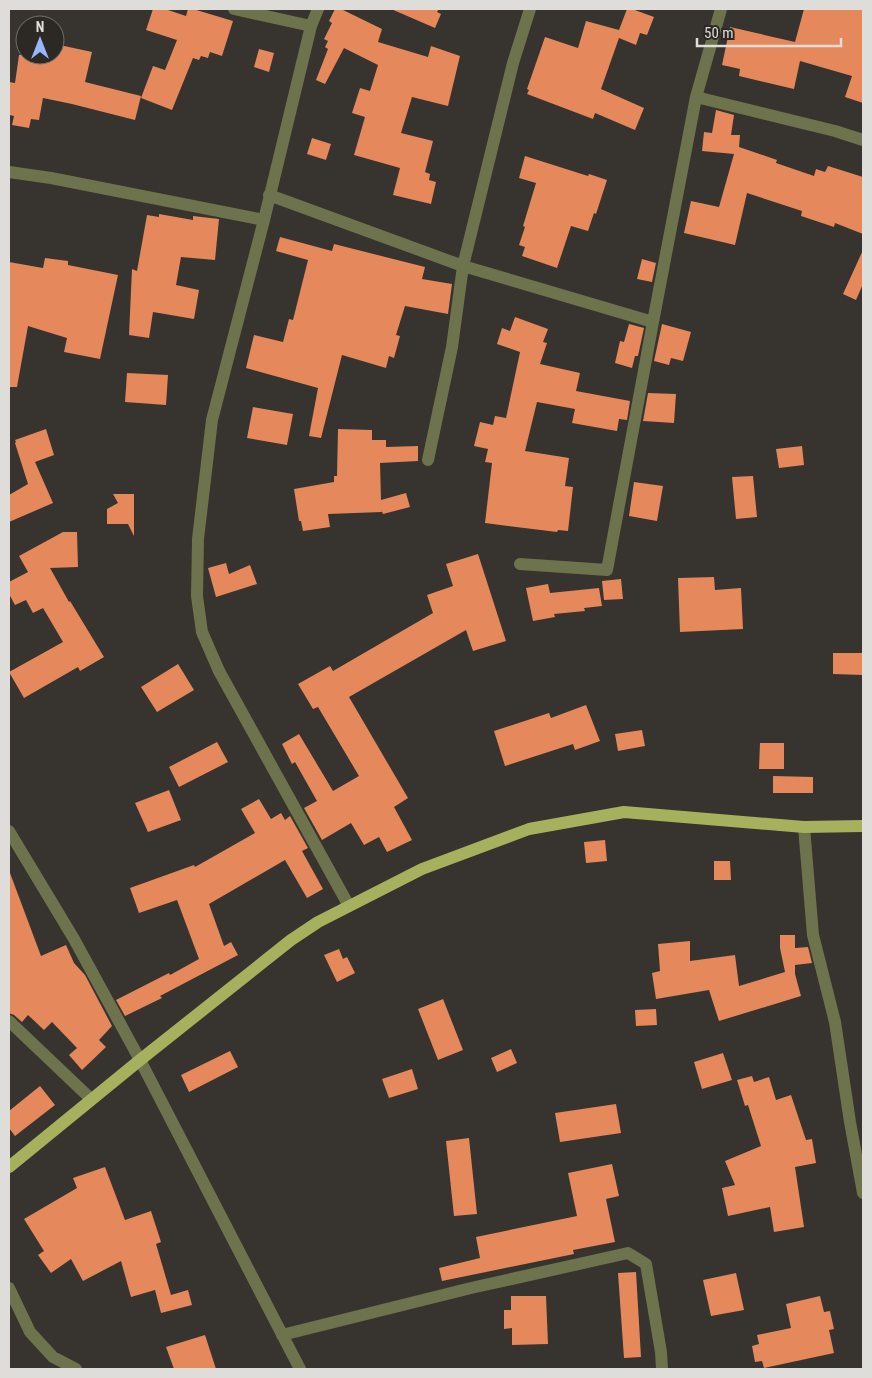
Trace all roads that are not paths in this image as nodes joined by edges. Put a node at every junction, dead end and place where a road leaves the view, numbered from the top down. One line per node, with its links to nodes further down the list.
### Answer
1 (234, 9): 5 (street)
2 (318, 9): 5 (street)
3 (530, 9): 11 (street)
4 (721, 9): 6 (street)
5 (311, 26): 9 (street)
6 (696, 97): 7 (street); 12 (street)
7 (863, 140)
8 (9, 172): 10 (street)
9 (269, 196): 10 (street); 11 (street)
10 (264, 220): 18 (street)
11 (463, 266): 12 (street); 13 (street)
12 (653, 322): 14 (street)
13 (428, 460)
14 (520, 564)
15 (863, 826): 16 (main road)
16 (804, 827): 18 (main road); 23 (street)
17 (9, 831): 20 (street)
18 (349, 906): 20 (main road)
19 (9, 1021): 21 (street)
20 (140, 1060): 21 (main road); 25 (street)
21 (91, 1099): 22 (main road)
22 (9, 1167)
23 (863, 1193)
24 (9, 1288): 26 (street)
25 (282, 1335): 27 (street); 28 (street)
26 (76, 1369)
27 (300, 1369)
28 (662, 1369)

